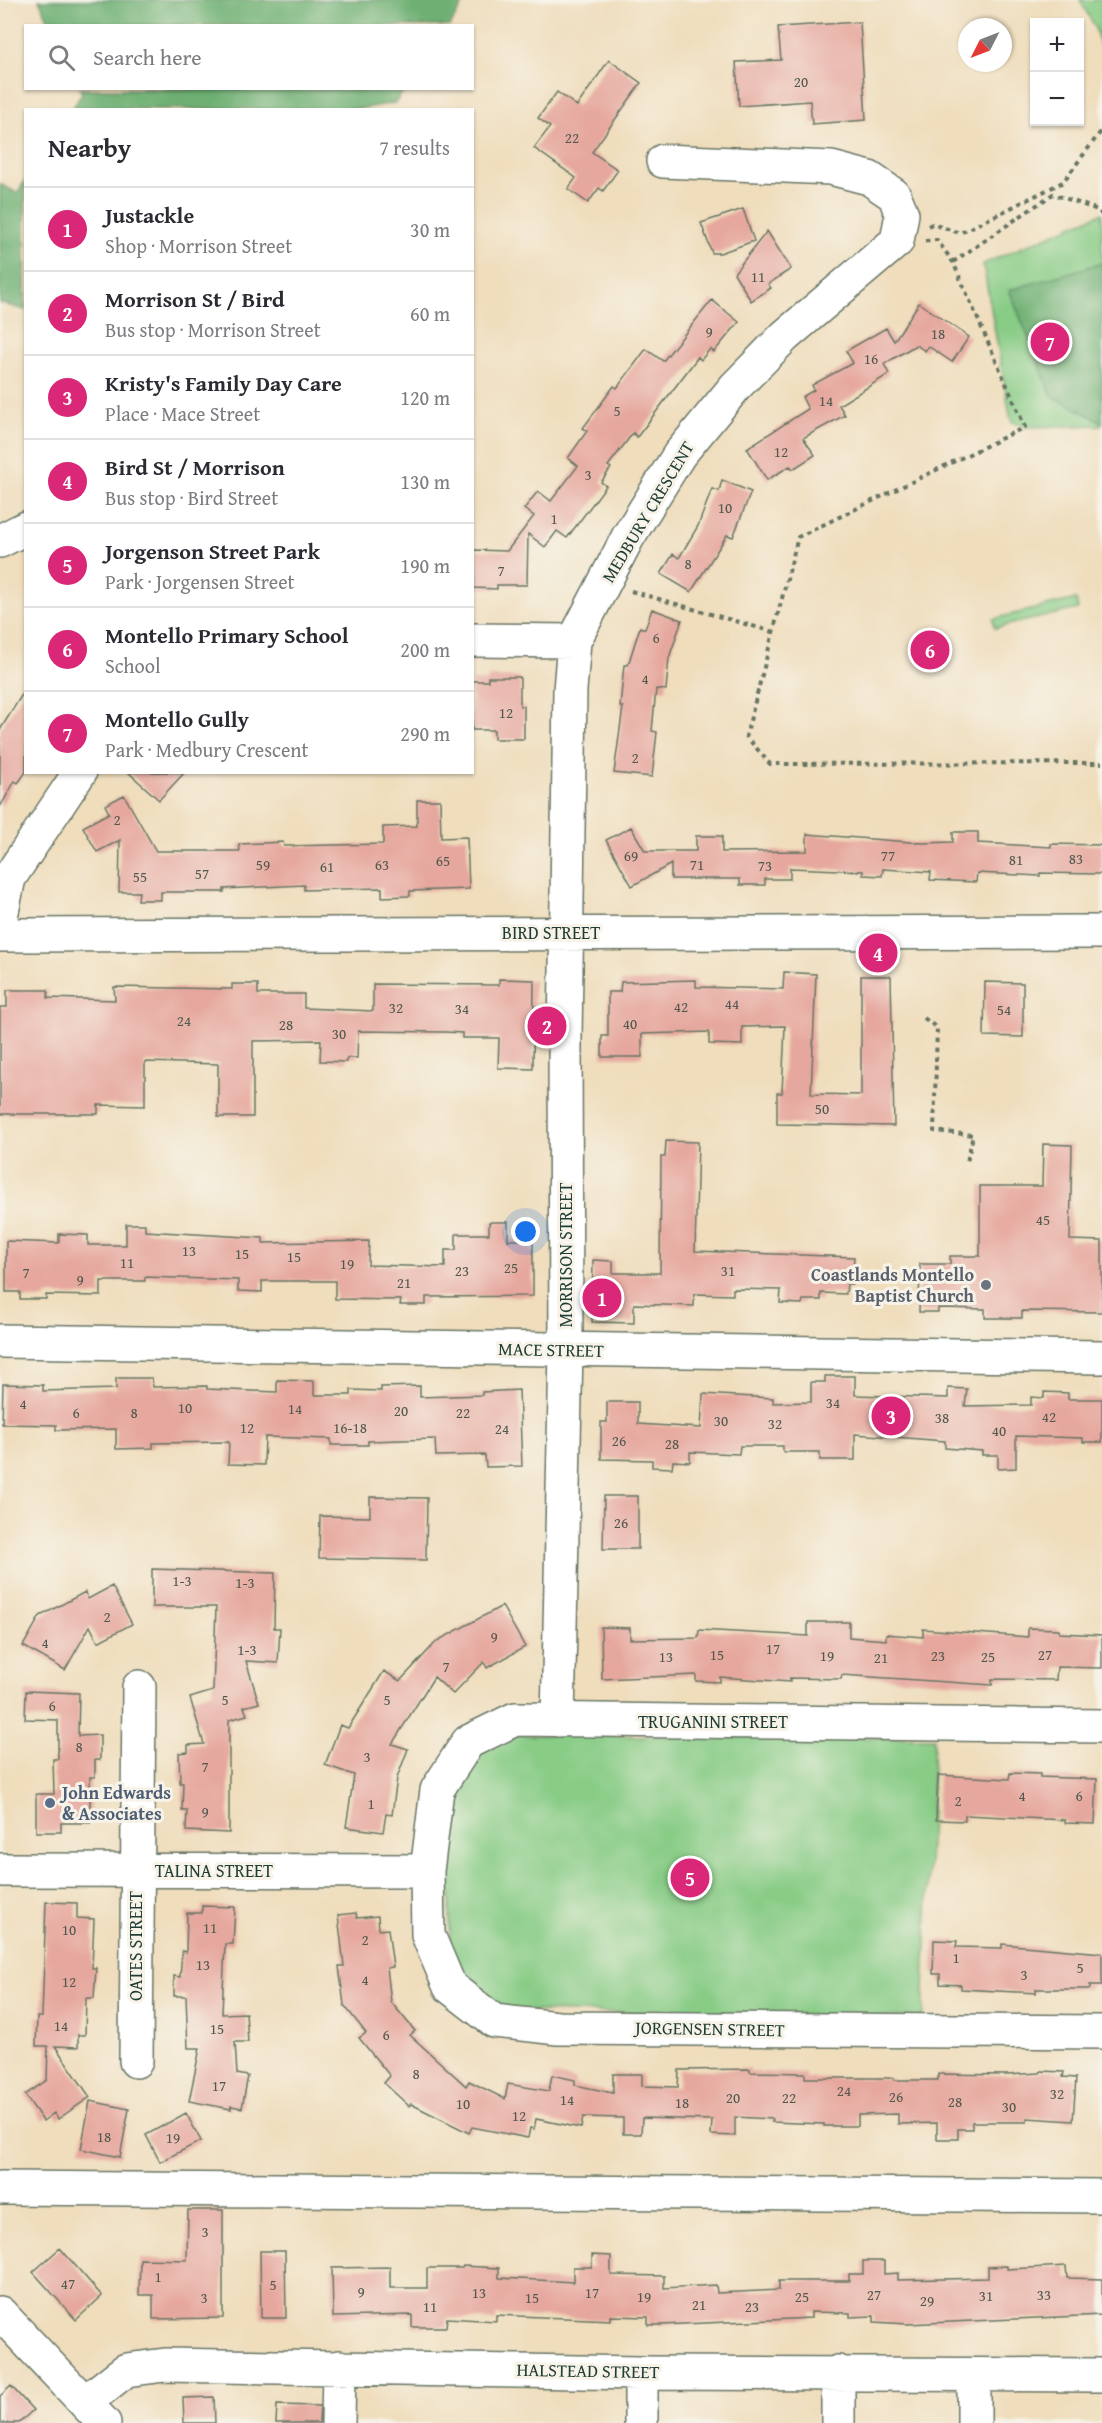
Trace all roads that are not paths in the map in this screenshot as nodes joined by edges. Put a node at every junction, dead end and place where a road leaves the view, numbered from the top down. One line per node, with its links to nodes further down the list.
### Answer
1 (663, 160): 5 (street, MEDBURY CRESCENT)
2 (24, 529): 3 (street)
3 (0, 541)
4 (474, 640): 5 (street)
5 (574, 641): 9 (street, MEDBURY CRESCENT)
6 (79, 774): 7 (street)
7 (0, 921)
8 (1102, 932): 9 (street, BIRD STREET)
9 (567, 933): 10 (street, BIRD STREET); 12 (street, MORRISON STREET)
10 (0, 935)
11 (0, 1341): 12 (street, MACE STREET)
12 (566, 1350): 13 (street, MACE STREET); 15 (street, MORRISON STREET)
13 (1102, 1357)
14 (139, 1687): 18 (street, OATES STREET)
15 (558, 1720): 16 (street, TRUGANINI STREET); 19 (street, TRUGANINI STREET)
16 (1102, 1726)
17 (0, 1870): 18 (street, TALINA STREET)
18 (136, 1870): 19 (street, TALINA STREET); 21 (street, OATES STREET)
19 (427, 1871): 20 (street, JORGENSEN STREET)
20 (1102, 2032)
21 (136, 2061)
22 (0, 2188): 23 (street)
23 (1102, 2196)
24 (0, 2313): 30 (street)
25 (339, 2367): 27 (street, HALSTEAD STREET); 30 (street, HALSTEAD STREET); 31 (street)
26 (838, 2372): 27 (street, HALSTEAD STREET); 28 (street, HALSTEAD STREET); 33 (street)
27 (641, 2373): 32 (street)
28 (974, 2374): 29 (street, HALSTEAD STREET); 34 (street)
29 (1102, 2375)
30 (94, 2412)
31 (338, 2423)
32 (642, 2423)
33 (838, 2423)
34 (974, 2423)

